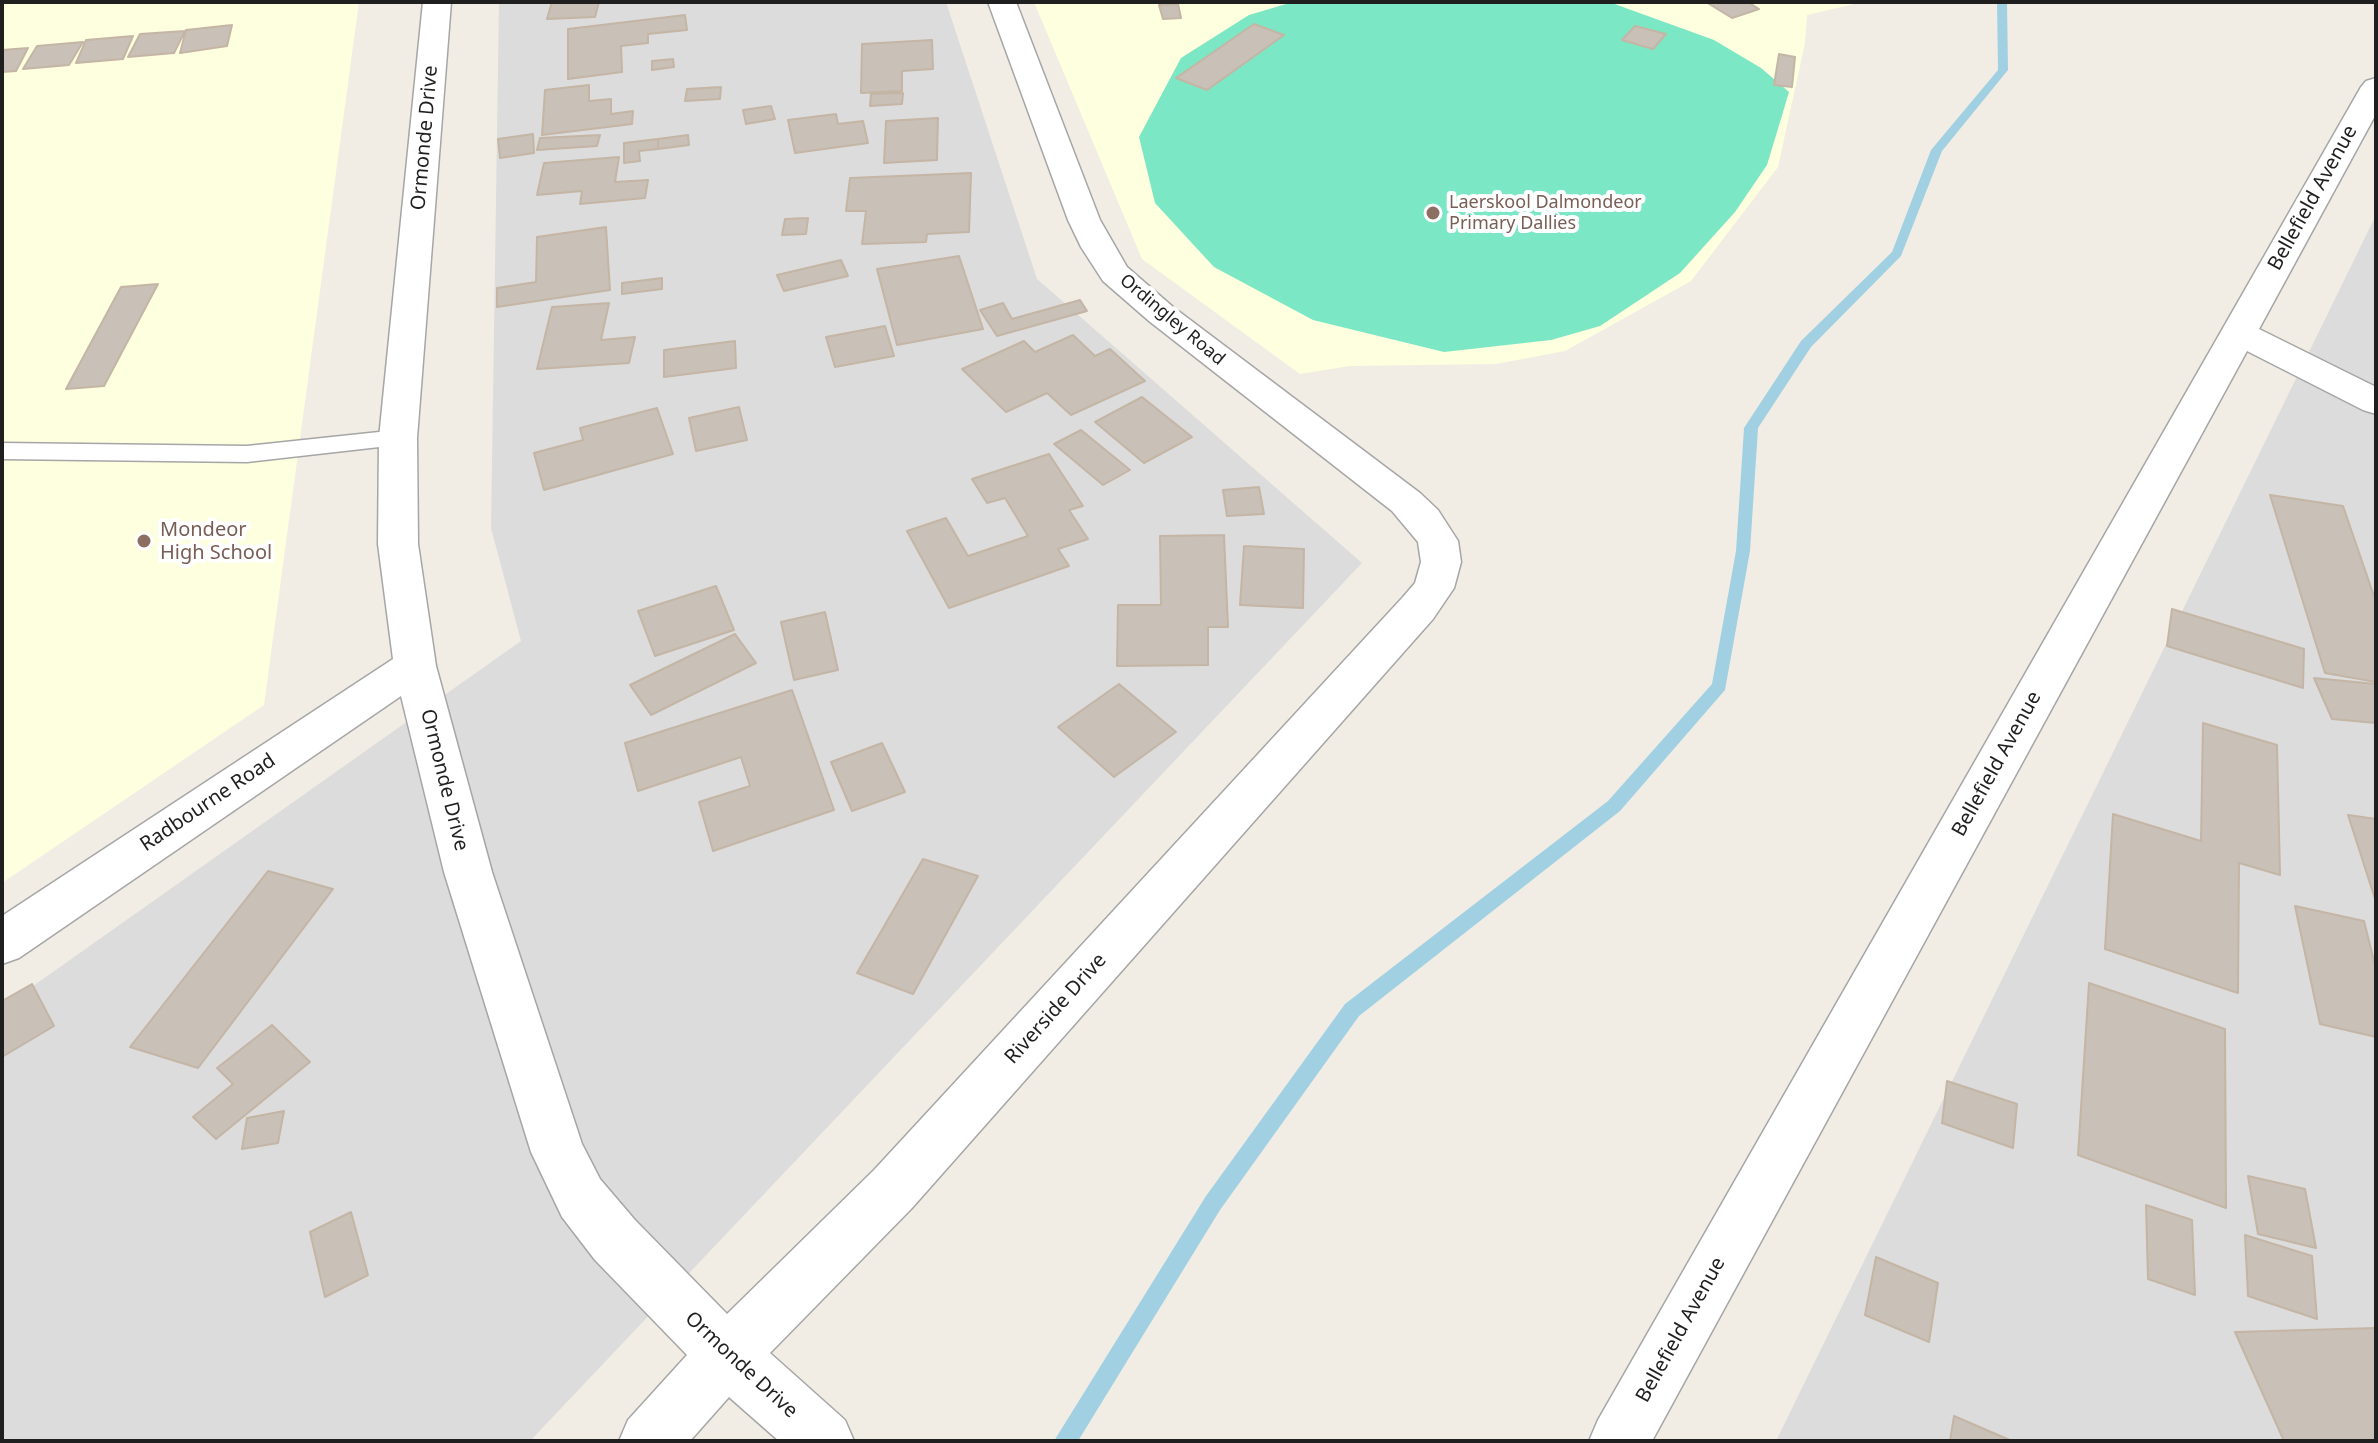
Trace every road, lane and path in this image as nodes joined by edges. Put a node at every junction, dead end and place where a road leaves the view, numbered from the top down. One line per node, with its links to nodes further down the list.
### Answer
1 (437, 2): 6 (street, Ormonde Drive)
2 (1002, 2): 8 (street, Ordingley Road)
3 (2376, 87): 4 (street, Bellefield Avenue)
4 (2238, 332): 5 (street); 14 (street, Bellefield Avenue)
5 (2376, 402)
6 (398, 438): 7 (lane); 9 (street, Ormonde Drive)
7 (2, 451)
8 (1441, 562): 11 (street, Riverside Drive)
9 (415, 666): 10 (street, Radbourne Road); 11 (street, Ormonde Drive)
10 (2, 943)
11 (727, 1355): 12 (street, Riverside Drive); 13 (street, Ormonde Drive)
12 (649, 1441)
13 (824, 1441)
14 (1619, 1441)

